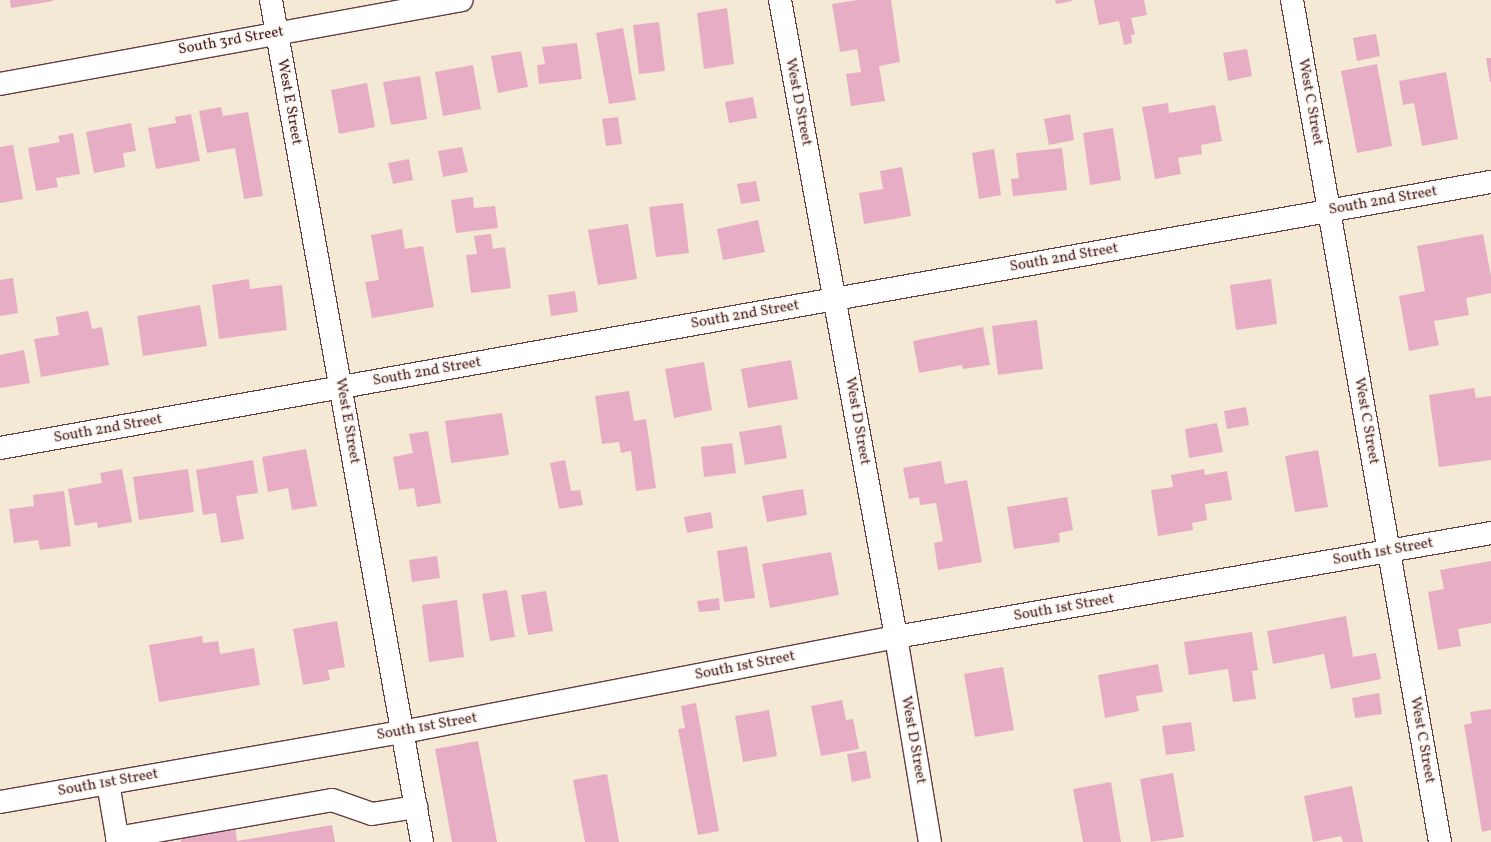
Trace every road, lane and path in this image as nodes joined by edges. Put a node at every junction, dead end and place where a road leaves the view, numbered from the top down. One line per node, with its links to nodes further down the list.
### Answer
1 (270, 0): 5 (street, West E Street)
2 (462, 0): 5 (street, South 3rd Street)
3 (780, 0): 9 (street, West D Street)
4 (1292, 0): 8 (street, West C Street)
5 (276, 33): 6 (street, South 3rd Street); 10 (street, West E Street)
6 (0, 84)
7 (1491, 182): 8 (street, South 2nd Street)
8 (1329, 211): 9 (street, South 2nd Street); 13 (street, West C Street)
9 (835, 299): 10 (street, South 2nd Street); 14 (street, West D Street)
10 (340, 387): 11 (street, South 2nd Street); 15 (street, West E Street)
11 (0, 448)
12 (1491, 533): 13 (street, South 1st Street)
13 (1389, 551): 14 (street, South 1st Street); 22 (street, West C Street)
14 (896, 637): 15 (street, South 1st Street); 21 (street, West D Street)
15 (403, 732): 16 (street, South 1st Street); 18 (street, West E Street)
16 (108, 783): 17 (street, South 1st Street); 19 (street)
17 (0, 802)
18 (416, 808): 19 (street); 20 (street, West E Street)
19 (117, 840)
20 (422, 842)
21 (930, 842)
22 (1440, 842)

